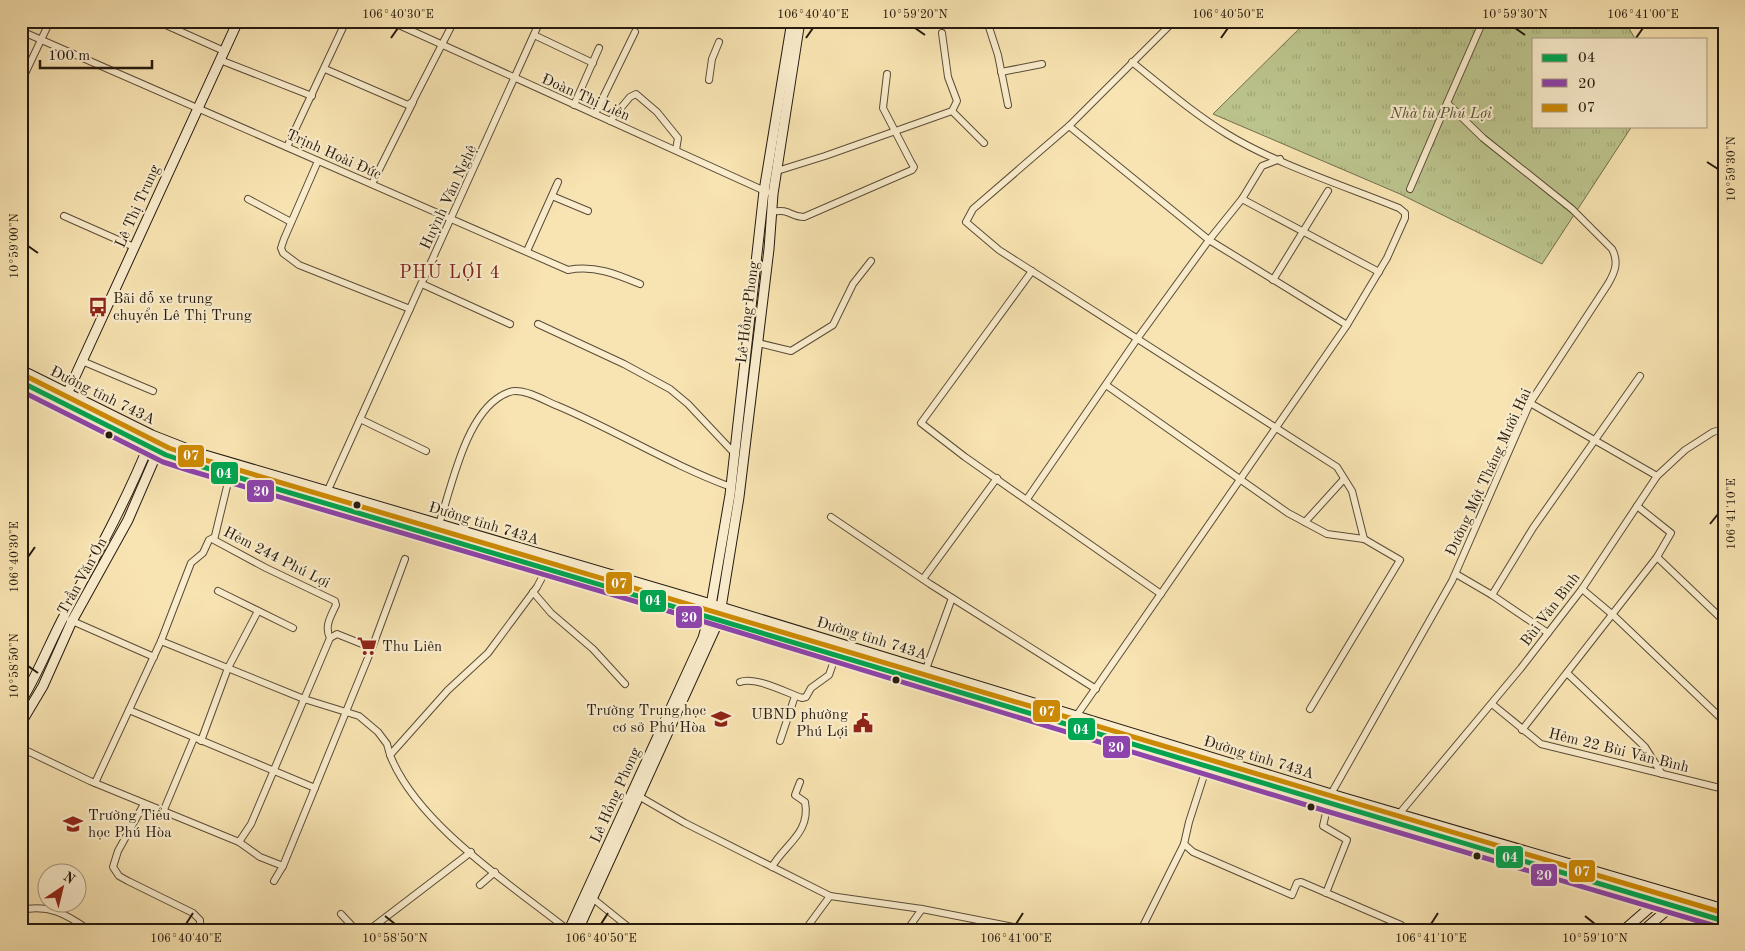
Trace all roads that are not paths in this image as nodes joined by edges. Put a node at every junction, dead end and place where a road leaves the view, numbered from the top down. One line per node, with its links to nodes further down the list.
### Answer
1 (50, 21): 17 (street)
2 (157, 21): 21 (street)
3 (238, 21): 21 (main road, Lê Thị Trung)
4 (346, 21): 25 (street)
5 (390, 21): 19 (street, Đoàn Thị Liên)
6 (454, 21): 19 (street)
7 (540, 21): 16 (street, Huỳnh Văn Nghệ)
8 (792, 21): 51 (main road, Lê Hồng Phong)
9 (800, 21): 47 (main road, Lê Hồng Phong)
10 (987, 21): 26 (street)
11 (1174, 21): 22 (street)
12 (1483, 21): 33 (street)
13 (21, 31): 17 (street, Trịnh Hoài Đức)
14 (635, 32): 38 (street)
15 (942, 33): 37 (street)
16 (534, 35): 23 (street); 28 (street, Huỳnh Văn Nghệ)
17 (42, 40): 30 (street); 36 (street, Trịnh Hoài Đức)
18 (719, 42): 29 (street)
19 (442, 45): 28 (street, Đoàn Thị Liên); 32 (street)
20 (599, 48): 23 (street)
21 (222, 56): 31 (street); 36 (main road, Lê Thị Trung)
22 (1132, 62): 40 (street); 45 (street)
23 (593, 63): 34 (street)
24 (1042, 64): 26 (street)
25 (325, 69): 31 (street); 32 (street)
26 (1001, 72): 35 (street)
27 (887, 74): 41 (street)
28 (515, 79): 34 (street, Đoàn Thị Liên); 60 (street, Huỳnh Văn Nghệ)
29 (709, 80)
30 (21, 82)
31 (312, 96): 43 (street)
32 (413, 101): 49 (street)
33 (1447, 103): 50 (street); 86 (street, Đường Một Tháng Mười Hai)
34 (574, 105): 38 (street, Đoàn Thị Liên)
35 (1008, 105)
36 (198, 108): 43 (street, Trịnh Hoài Đức); 64 (main road, Lê Thị Trung)
37 (952, 111): 41 (street); 42 (street)
38 (595, 114): 39 (street, Đoàn Thị Liên)
39 (610, 121): 44 (street, Đoàn Thị Liên); 44 (street)
40 (1069, 126): 63 (street); 67 (street)
41 (894, 132): 47 (street); 58 (street)
42 (984, 143)
43 (287, 147): 46 (street, Trịnh Hoài Đức)
44 (676, 150): 51 (street, Đoàn Thị Liên)
45 (1280, 159): 56 (street); 68 (street)
46 (318, 161): 49 (street, Trịnh Hoài Đức); 61 (street)
47 (777, 171): 53 (main road, Lê Hồng Phong)
48 (558, 182): 54 (street)
49 (372, 184): 60 (street, Trịnh Hoài Đức)
50 (1410, 189)
51 (764, 191): 53 (street, Đoàn Thị Liên); 96 (main road, Lê Hồng Phong)
52 (1328, 191): 62 (street)
53 (773, 194): 58 (main road, Lê Hồng Phong)
54 (552, 196): 57 (street); 65 (street)
55 (248, 199): 61 (street)
56 (1242, 200): 62 (street); 63 (street)
57 (588, 211)
58 (772, 212): 77 (main road, Lê Hồng Phong)
59 (64, 216): 64 (street)
60 (452, 218): 65 (street, Trịnh Hoài Đức); 70 (street, Huỳnh Văn Nghệ)
61 (291, 222): 72 (street)
62 (1303, 232): 68 (street); 69 (street)
63 (1209, 240): 69 (street); 76 (street)
64 (134, 248): 78 (main road, Lê Thị Trung)
65 (527, 251): 71 (street, Trịnh Hoài Đức)
66 (871, 261): 77 (street)
67 (1032, 271): 76 (street); 99 (street)
68 (1379, 272): 75 (street)
69 (1273, 280): 75 (street)
70 (422, 284): 72 (street, Huỳnh Văn Nghệ); 73 (street)
71 (640, 284)
72 (410, 309): 87 (street, Huỳnh Văn Nghệ)
73 (510, 324)
74 (538, 324): 96 (street)
75 (1347, 325): 88 (street)
76 (1137, 339): 82 (street); 88 (street)
77 (758, 343): 124 (main road, Lê Hồng Phong)
78 (82, 361): 83 (street); 84 (main road, Lê Thị Trung)
79 (21, 370): 84 (main road, Đường tỉnh 743A)
80 (1640, 376): 92 (street)
81 (21, 382): 85 (main road, Đường tỉnh 743A)
82 (1106, 385): 101 (street); 104 (street)
83 (153, 391)
84 (67, 394): 85 (street, Lê Thị Trung); 90 (main road, Đường tỉnh 743A)
85 (63, 403): 93 (main road, Đường tỉnh 743A)
86 (1530, 403): 92 (street); 115 (street, Đường Một Tháng Mười Hai)
87 (360, 418): 95 (street); 103 (street, Huỳnh Văn Nghệ)
88 (1278, 427): 100 (street); 101 (street)
89 (1724, 429): 98 (street, Bùi Văn Bình)
90 (152, 435): 91 (main road, Đường tỉnh 743A); 93 (main road, Trần Văn Ơn)
91 (163, 439): 94 (main road, Trần Văn Ơn); 103 (main road, Đường tỉnh 743A)
92 (1593, 441): 98 (street); 121 (street)
93 (148, 446): 94 (main road, Đường tỉnh 743A); 128 (main road, Trần Văn Ơn)
94 (158, 451): 97 (main road, Đường tỉnh 743A); 128 (main road, Trần Văn Ơn)
95 (426, 451)
96 (735, 454): 102 (main road, Lê Hồng Phong)
97 (230, 474): 105 (main road, Đường tỉnh 743A); 110 (street, Hẻm 244 Phú Lợi)
98 (1657, 476): 106 (street, Bùi Văn Bình)
99 (997, 478): 104 (street); 116 (street)
100 (1344, 478): 108 (street); 111 (street)
101 (1241, 479): 108 (street); 120 (street)
102 (731, 487): 109 (street); 123 (main road, Lê Hồng Phong)
103 (327, 490): 105 (street, Huỳnh Văn Nghệ); 109 (main road, Đường tỉnh 743A)
104 (1027, 499): 120 (street)
105 (323, 501): 114 (main road, Đường tỉnh 743A)
106 (1637, 506): 112 (street); 117 (street, Bùi Văn Bình)
107 (831, 517): 116 (street)
108 (1304, 522): 111 (street)
109 (439, 524): 123 (main road, Đường tỉnh 743A)
110 (213, 538): 133 (street, Hẻm 244 Phú Lợi); 134 (street)
111 (1364, 538): 152 (street)
112 (1657, 557): 126 (street); 130 (street)
113 (406, 559): 135 (street)
114 (547, 568): 119 (street); 127 (main road, Đường tỉnh 743A)
115 (1456, 574): 121 (street); 174 (street, Đường Một Tháng Mười Hai)
116 (923, 579): 122 (street)
117 (1582, 589): 126 (street); 132 (street, Bùi Văn Bình)
118 (218, 591): 125 (street)
119 (533, 592): 144 (street); 164 (street)
120 (1162, 594): 146 (street)
121 (1492, 595): 132 (street)
122 (952, 598): 141 (street); 146 (street)
123 (711, 604): 124 (main road, Đường tỉnh 743A); 127 (main road, Lê Hồng Phong)
124 (722, 607): 129 (main road, Lê Hồng Phong); 137 (main road, Đường tỉnh 743A)
125 (258, 611): 131 (street); 139 (street)
126 (1613, 615): 142 (street); 156 (street)
127 (709, 617): 129 (main road, Đường tỉnh 743A); 173 (main road, Lê Hồng Phong)
128 (68, 619): 138 (street); 150 (main road, Trần Văn Ơn); 157 (main road, Trần Văn Ơn)
129 (719, 620): 136 (main road, Đường tỉnh 743A); 173 (main road, Lê Hồng Phong)
130 (1724, 621)
131 (293, 628)
132 (1548, 633): 151 (street, Bùi Văn Bình)
133 (330, 638): 135 (street); 148 (street)
134 (161, 641): 138 (street); 139 (street)
135 (372, 648): 154 (street)
136 (836, 655): 140 (main road, Đường tỉnh 743A); 147 (street)
137 (883, 656): 140 (main road); 141 (main road, Đường tỉnh 743A)
138 (154, 657): 153 (street)
139 (228, 668): 148 (street); 161 (street)
140 (879, 668): 149 (main road, Đường tỉnh 743A)
141 (926, 669): 145 (main road, Đường tỉnh 743A)
142 (1567, 673): 159 (street); 168 (street)
143 (740, 682): 147 (street)
144 (625, 684)
145 (980, 686): 149 (main road); 155 (main road, Đường tỉnh 743A)
146 (1096, 689): 155 (street)
147 (795, 696): 162 (street)
148 (304, 698): 154 (street); 167 (street)
149 (976, 698): 158 (main road, Đường tỉnh 743A)
150 (21, 701)
151 (1492, 704): 159 (street, Hẻm 22 Bùi Văn Bình); 178 (street, Bùi Văn Bình)
152 (1310, 709)
153 (129, 710): 160 (street); 170 (street)
154 (346, 711): 164 (street); 171 (street)
155 (1077, 715): 158 (main road); 165 (main road, Đường tỉnh 743A)
156 (1724, 721)
157 (21, 723)
158 (1074, 727): 166 (main road, Đường tỉnh 743A)
159 (1522, 730): 168 (street, Hẻm 22 Bùi Văn Bình)
160 (194, 738): 161 (street); 177 (street)
161 (201, 741): 167 (street)
162 (780, 741)
163 (21, 748): 170 (street)
164 (390, 754): 182 (street)
165 (1210, 756): 166 (main road); 174 (main road, Đường tỉnh 743A)
166 (1207, 766): 176 (main road, Đường tỉnh 743A); 181 (street)
167 (273, 771): 171 (street); 180 (street)
168 (1662, 774): 172 (street, Hẻm 22 Bùi Văn Bình)
169 (800, 782): 184 (street)
170 (94, 783): 175 (street)
171 (315, 788): 183 (street)
172 (1724, 790)
173 (635, 794): 184 (street); 190 (main road, Lê Hồng Phong)
174 (1330, 794): 176 (main road); 178 (main road, Đường tỉnh 743A)
175 (144, 804): 177 (street); 204 (street)
176 (1328, 804): 179 (main road, Đường tỉnh 743A); 189 (street)
177 (163, 812): 180 (street)
178 (1400, 814): 179 (main road); 188 (main road, Đường tỉnh 743A)
179 (1396, 824): 193 (main road, Đường tỉnh 743A)
180 (239, 842): 183 (street)
181 (1184, 844): 189 (street); 213 (street)
182 (471, 852): 185 (street); 206 (street)
183 (283, 866): 186 (street)
184 (772, 867): 191 (street)
185 (495, 872): 187 (street); 207 (street)
186 (274, 881)
187 (480, 885)
188 (1667, 892): 192 (main road, Đường tỉnh 743A); 193 (main road)
189 (1326, 893): 201 (street)
190 (590, 896): 207 (main road, Lê Hồng Phong); 208 (main road, Lê Hồng Phong); 209 (street)
191 (830, 896): 195 (street); 210 (street)
192 (1681, 897): 194 (main road); 196 (main road, Đường tỉnh 743A)
193 (1658, 900): 194 (main road, Đường tỉnh 743A); 214 (main road)
194 (1672, 905): 200 (main road, Đường tỉnh 743A); 215 (main road)
195 (922, 909): 211 (street); 212 (street)
196 (1724, 909)
197 (21, 910): 203 (street)
198 (341, 914): 205 (street)
199 (21, 917): 202 (street)
200 (1724, 921)
201 (1402, 925)
202 (28, 930)
203 (89, 930)
204 (200, 930)
205 (356, 930)
206 (369, 930)
207 (568, 930)
208 (578, 930)
209 (632, 930)
210 (805, 930)
211 (907, 930)
212 (1027, 930)
213 (1141, 930)
214 (1624, 930)
215 (1644, 930)

